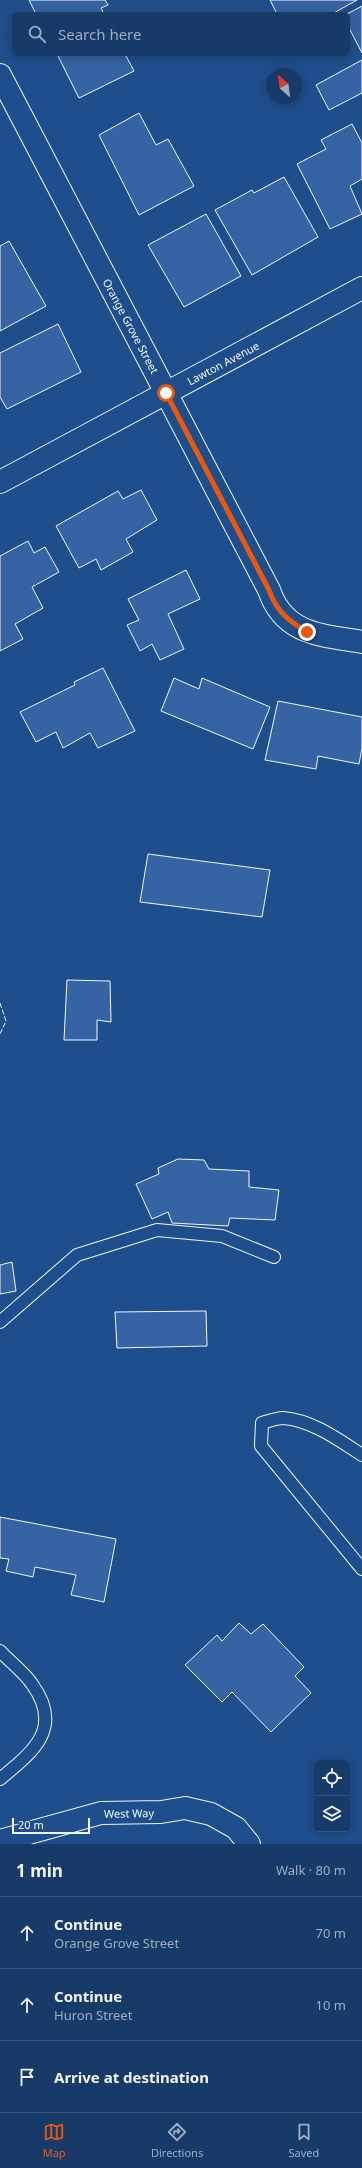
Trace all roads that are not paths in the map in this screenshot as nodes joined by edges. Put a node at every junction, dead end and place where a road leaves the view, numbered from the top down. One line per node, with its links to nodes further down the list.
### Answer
1 (0, 75): 3 (street, Orange Grove Street)
2 (362, 288): 3 (street, Lawton Avenue)
3 (166, 393): 4 (street, Lawton Avenue); 5 (street, Orange Grove Street)
4 (0, 482)
5 (362, 642)
6 (274, 1257): 7 (lane)
7 (0, 1322)
8 (362, 1455): 9 (lane)
9 (362, 1569)
10 (0, 1651): 11 (lane)
11 (0, 1780)
12 (0, 1841): 13 (street, West Way)
13 (249, 1844)

